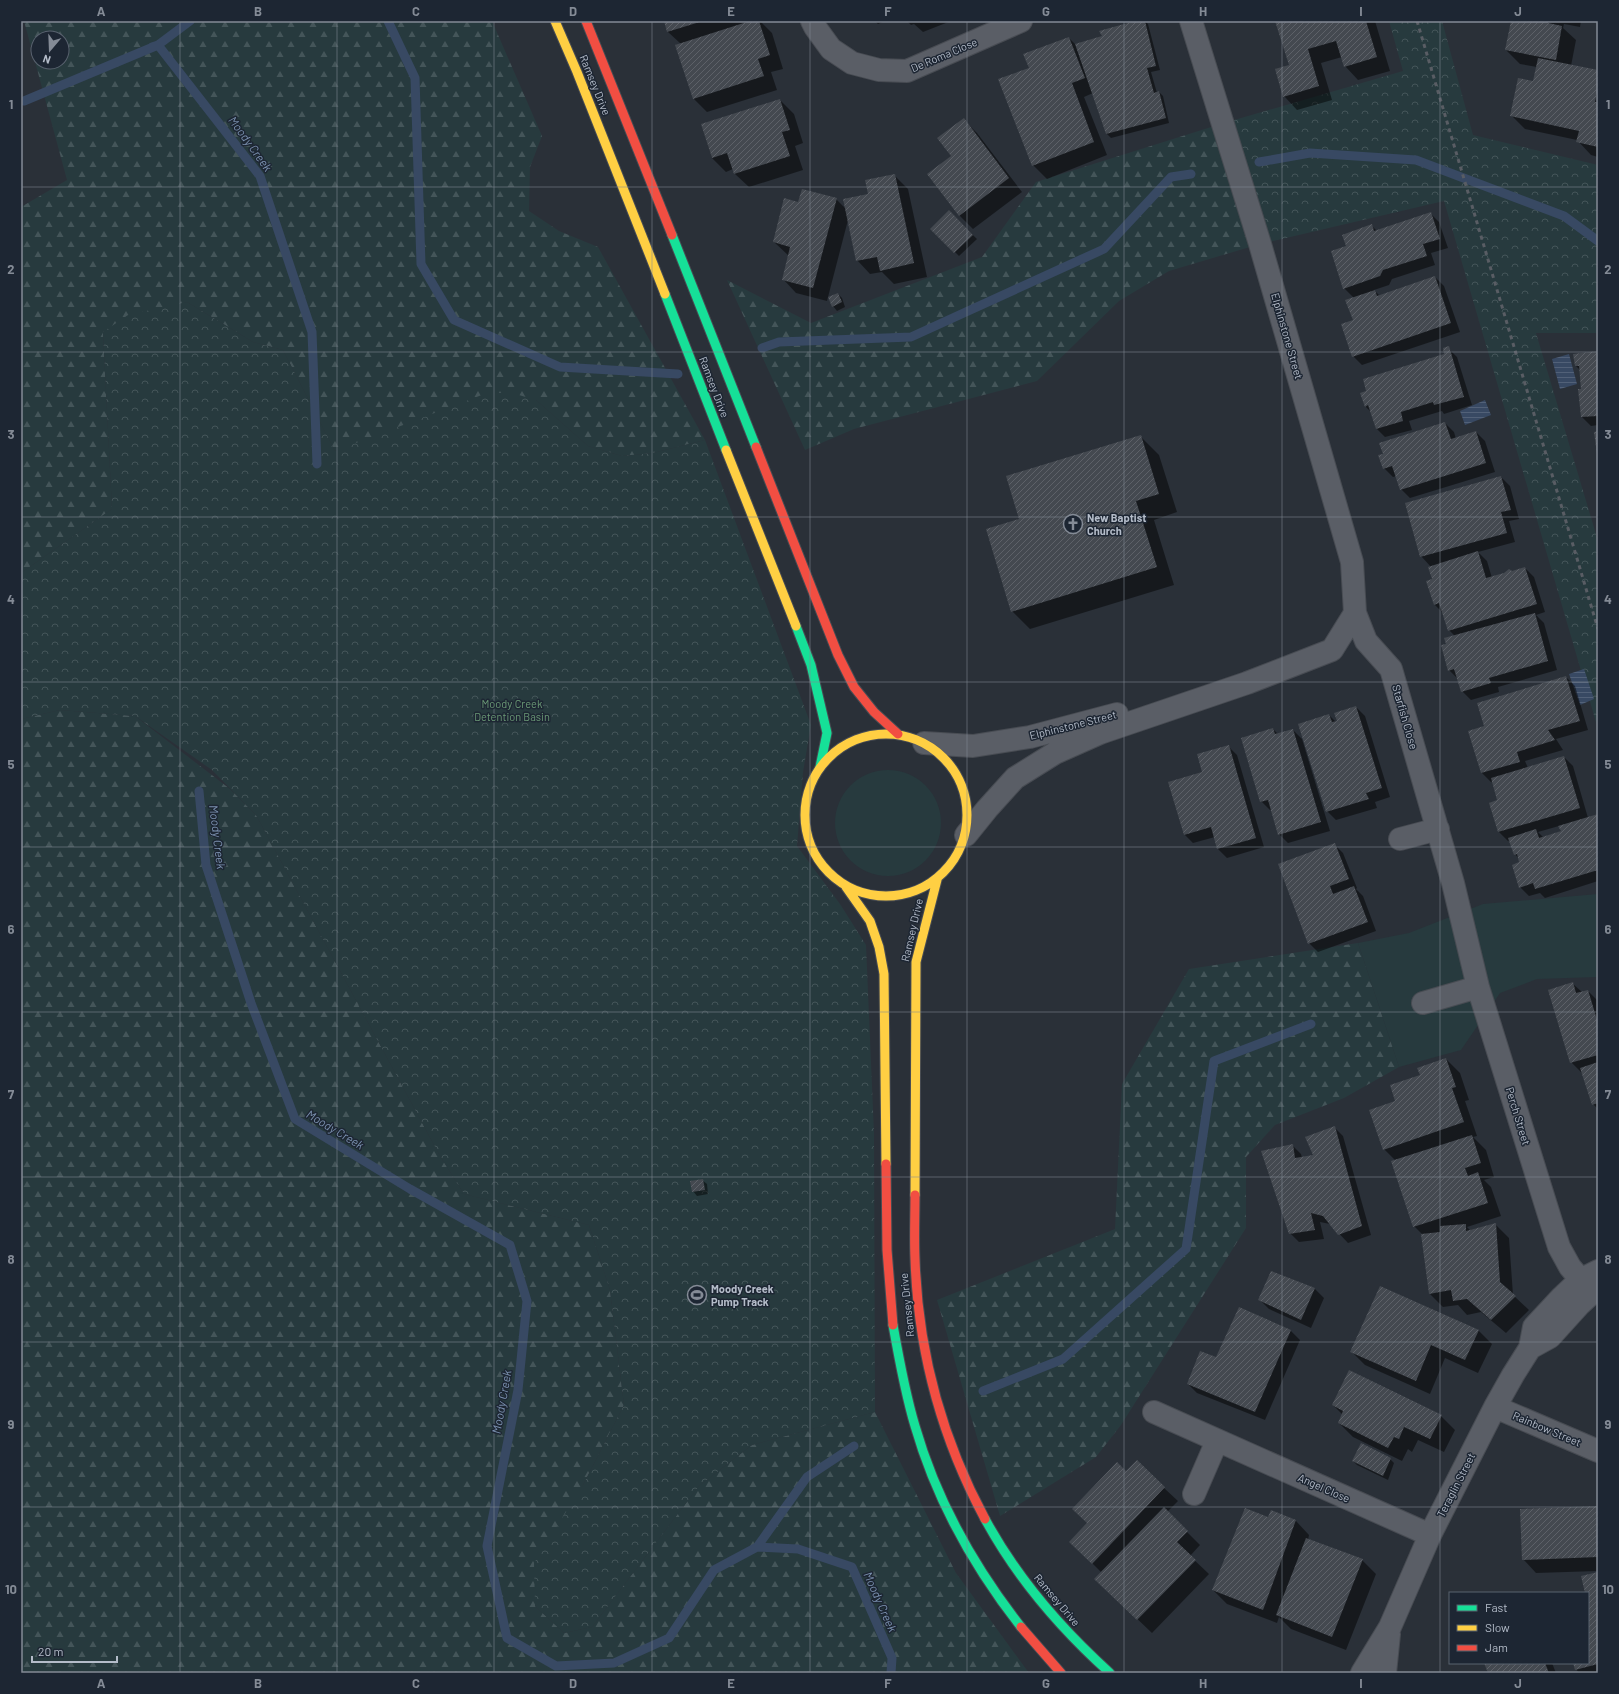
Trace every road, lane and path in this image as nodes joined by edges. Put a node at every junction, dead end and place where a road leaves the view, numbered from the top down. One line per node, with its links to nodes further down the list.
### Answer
1 (555, 21): 12 (main road, Ramsey Drive)
2 (586, 21): 10 (main road, Ramsey Drive)
3 (812, 21): 4 (street, De Roma Close)
4 (1021, 21)
5 (1192, 21): 6 (street, Elphinstone Street)
6 (1355, 613): 7 (street); 8 (street, Starfish Close)
7 (1332, 650): 8 (street, Elphinstone Street); 9 (street, Elphinstone Street)
8 (1378, 654): 13 (street, Starfish Close)
9 (1220, 692): 11 (street, Elphinstone Street); 14 (street, Elphinstone Street)
10 (898, 734): 11 (main road); 12 (main road)
11 (924, 743): 14 (main road)
12 (820, 767): 17 (main road)
13 (1438, 829): 15 (street); 18 (street, Starfish Close)
14 (966, 835): 16 (main road)
15 (1400, 839)
16 (937, 880): 17 (main road); 29 (main road, Ramsey Drive)
17 (846, 887): 28 (main road, Ramsey Drive)
18 (1478, 987): 19 (street); 20 (street, Perch Street)
19 (1423, 1003)
20 (1592, 1283): 21 (street, Teraglin Street)
21 (1496, 1407): 24 (street, Rainbow Street); 26 (street, Teraglin Street)
22 (1154, 1412): 23 (street, Angel Close)
23 (1217, 1440): 25 (street); 26 (street, Angel Close)
24 (1598, 1451)
25 (1194, 1494)
26 (1430, 1535): 27 (street, Teraglin Street)
27 (1390, 1627): 30 (street, Teraglin Street); 31 (street, Teraglin Street)
28 (1061, 1673)
29 (1110, 1673)
30 (1362, 1673)
31 (1385, 1673)

